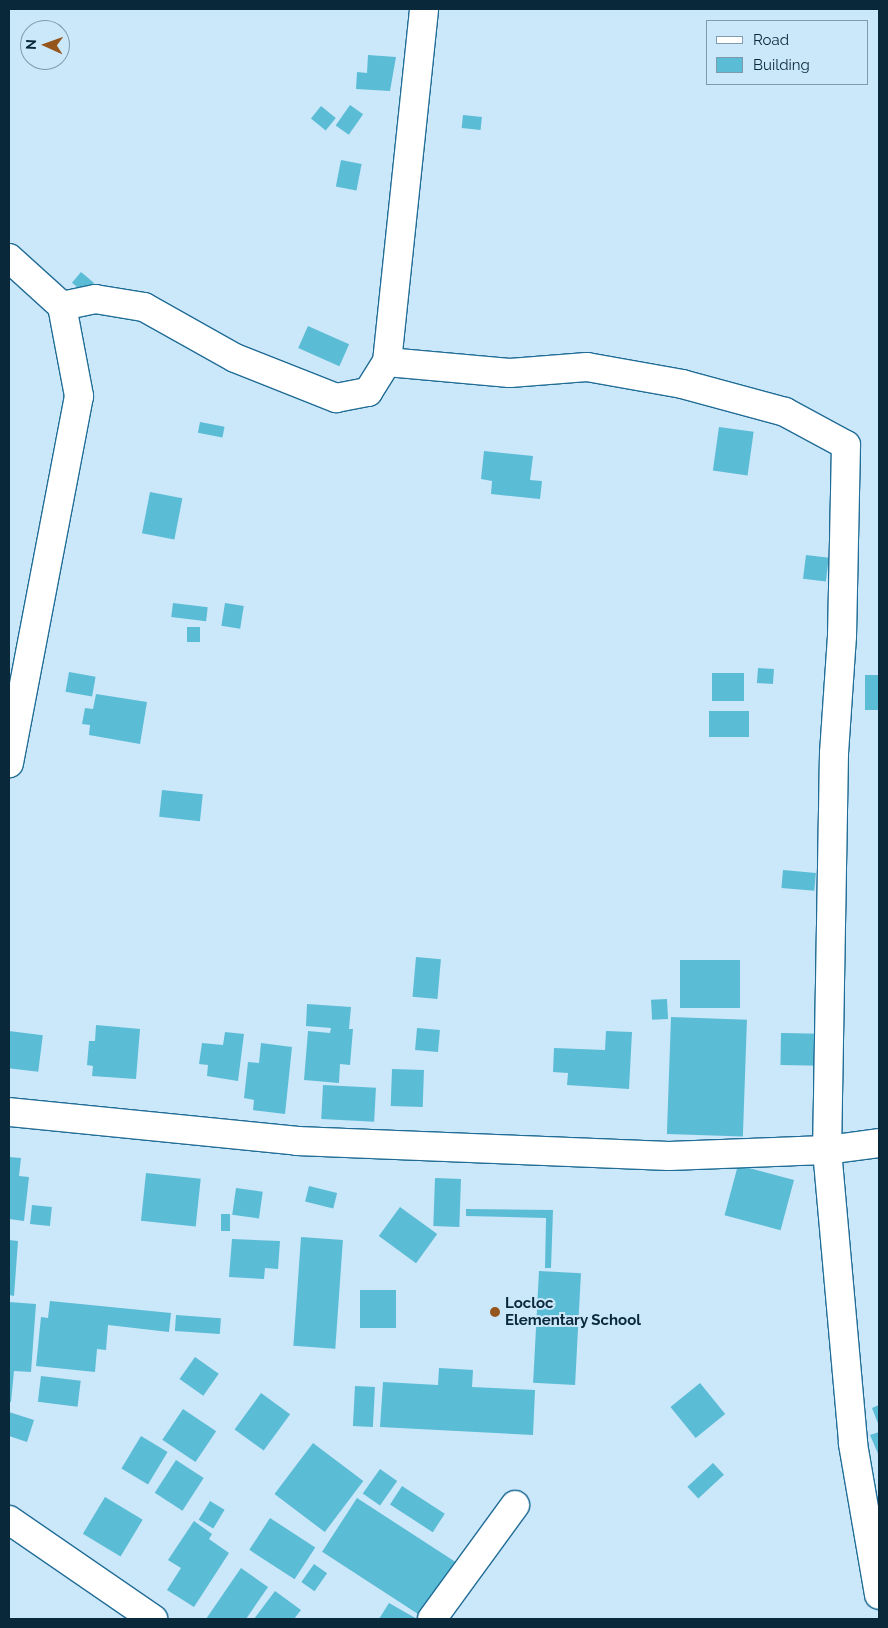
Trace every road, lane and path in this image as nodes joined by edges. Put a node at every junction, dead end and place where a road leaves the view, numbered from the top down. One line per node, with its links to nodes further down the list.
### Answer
1 (424, 9): 4 (street)
2 (9, 258): 3 (street)
3 (62, 306): 4 (street); 5 (street)
4 (388, 362): 8 (street)
5 (9, 763)
6 (9, 1112): 8 (street)
7 (879, 1143): 8 (street)
8 (827, 1150): 11 (street)
9 (515, 1505): 13 (street)
10 (9, 1520): 12 (street)
11 (879, 1595)
12 (153, 1619)
13 (432, 1619)

